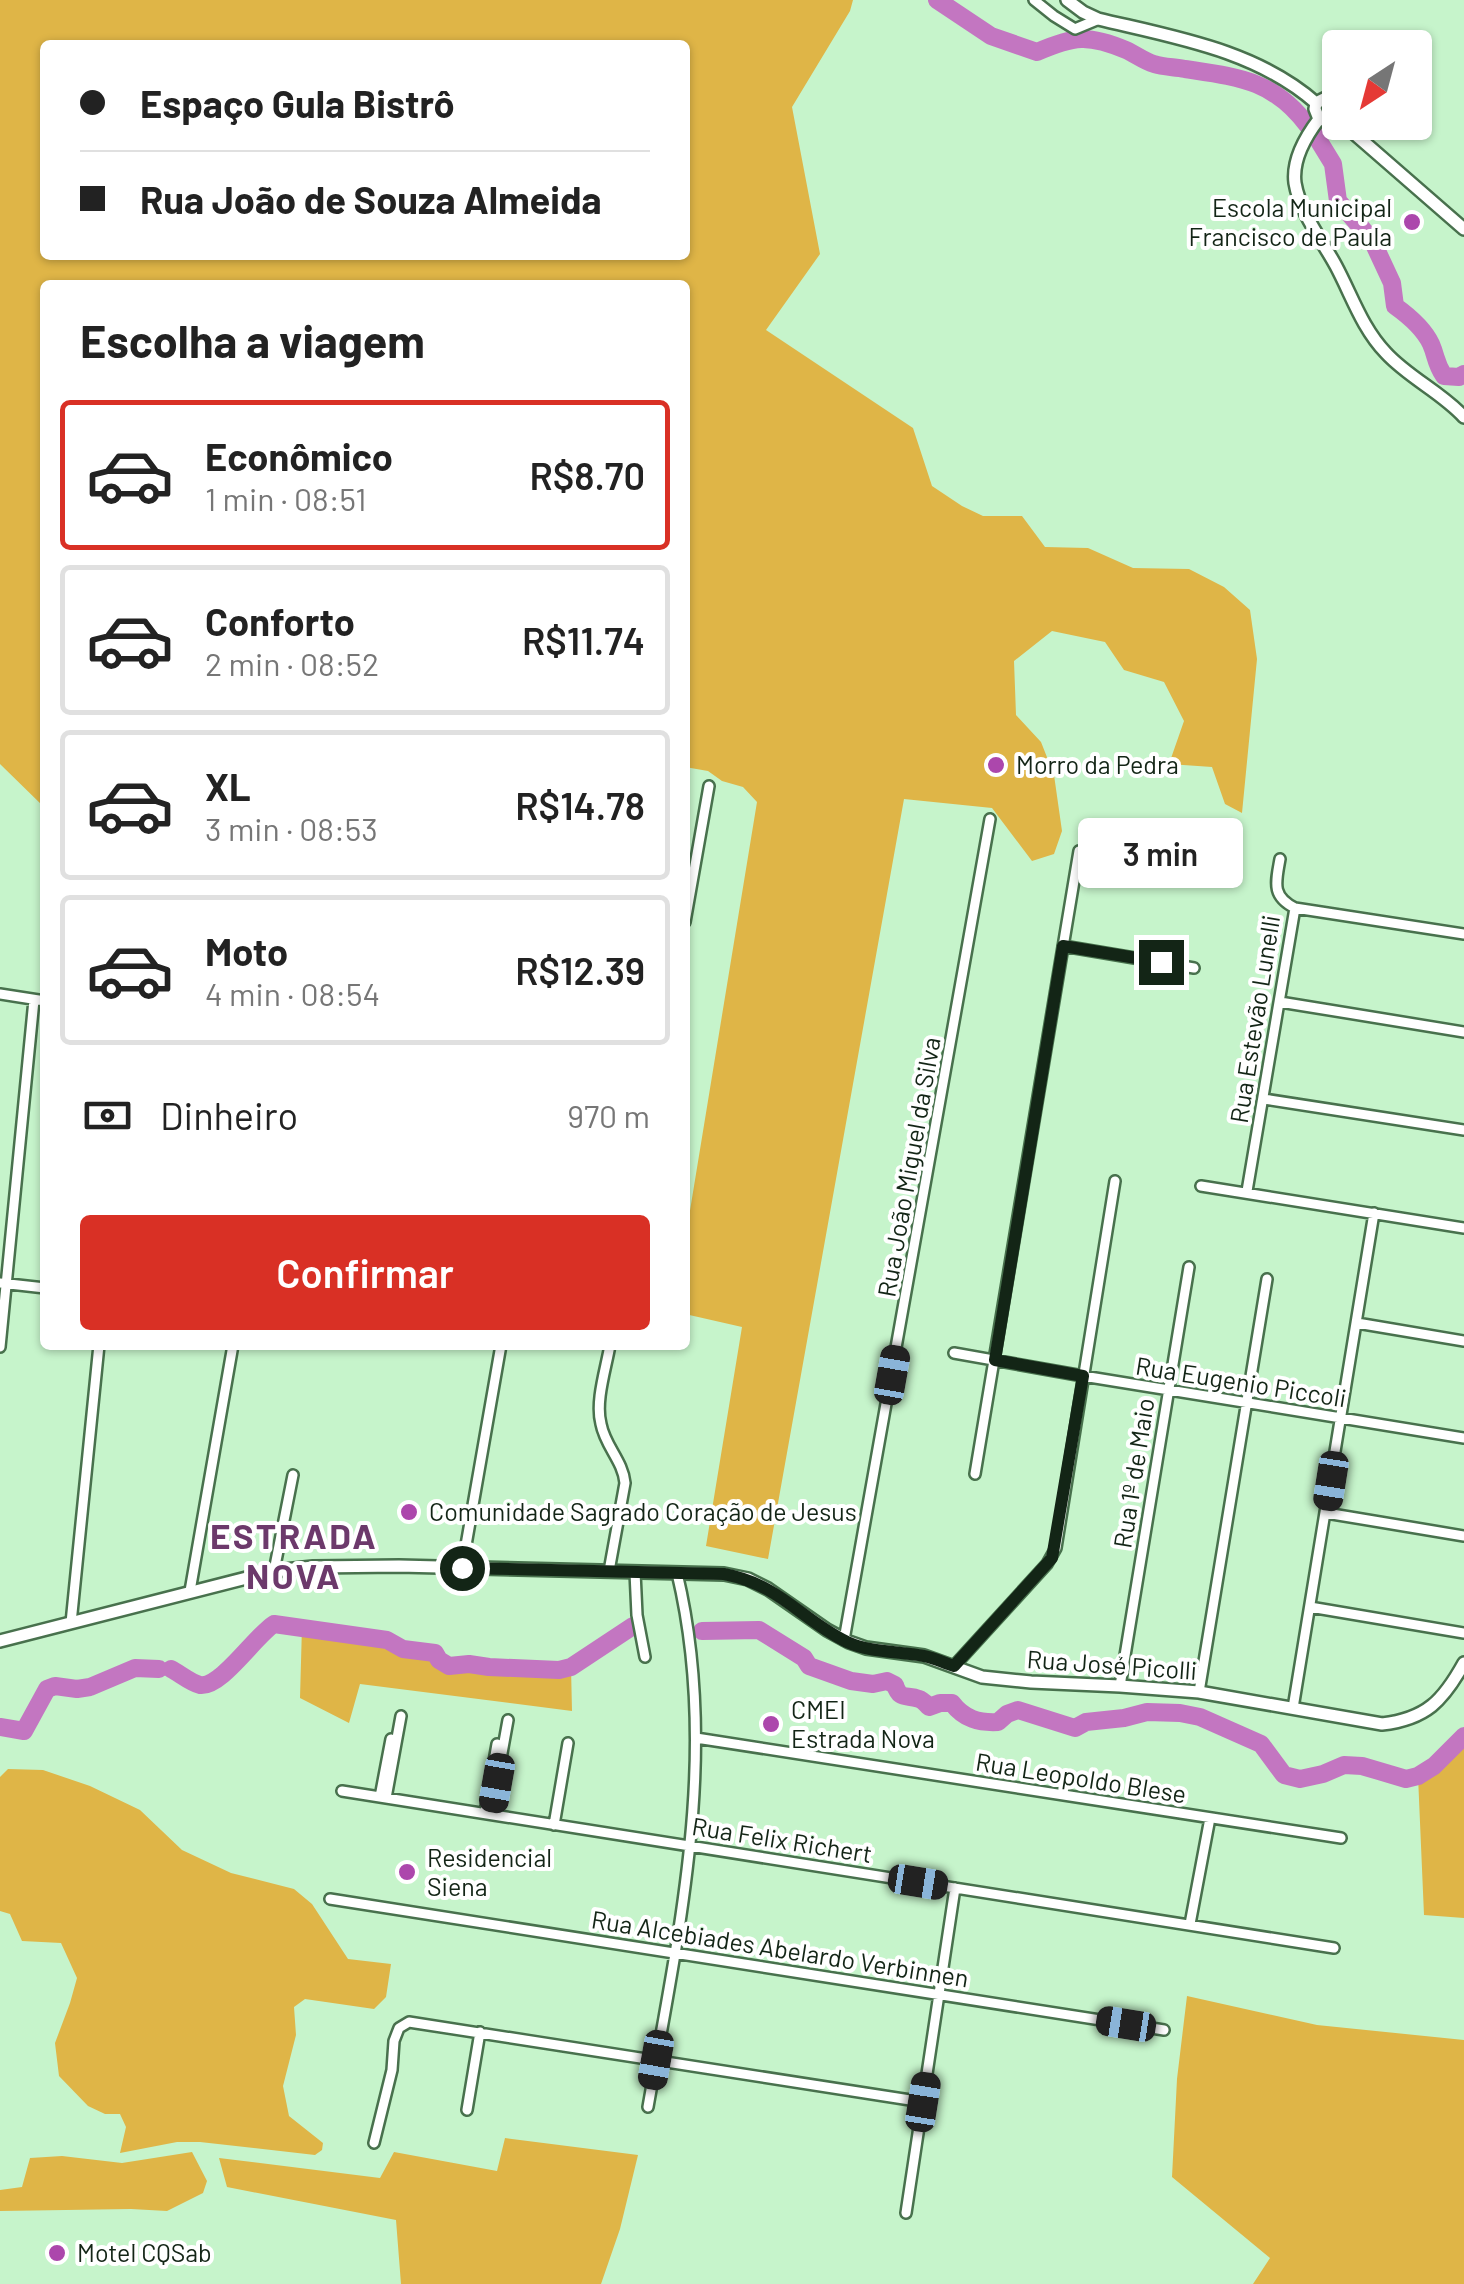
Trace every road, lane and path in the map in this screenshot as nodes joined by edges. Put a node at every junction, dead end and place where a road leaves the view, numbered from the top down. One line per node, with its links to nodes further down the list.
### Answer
1 (1034, 0): 3 (street)
2 (1067, 0): 3 (street)
3 (1100, 19): 5 (street)
4 (1322, 100): 5 (street)
5 (1316, 103): 6 (street)
6 (1319, 119): 7 (street); 10 (street)
7 (1322, 120)
8 (1361, 140): 9 (street)
9 (1464, 228)
10 (1464, 417)
11 (709, 786): 15 (street)
12 (990, 819): 62 (street, Rua João Miguel da Silva)
13 (1280, 860): 16 (street, Rua Estevão Lunelli)
14 (1209, 872): 18 (street)
15 (690, 894)
16 (1294, 908): 17 (street); 22 (street, Rua Estevão Lunelli)
17 (1464, 934)
18 (1063, 946): 19 (street); 43 (street)
19 (1194, 968)
20 (0, 994): 21 (street)
21 (40, 1000): 33 (street)
22 (1280, 1002): 23 (street); 24 (street, Rua Estevão Lunelli)
23 (1464, 1032)
24 (1264, 1098): 25 (street); 28 (street, Rua Estevão Lunelli)
25 (1464, 1130)
26 (1115, 1181): 44 (street)
27 (1201, 1186): 28 (street)
28 (1248, 1191): 29 (street)
29 (1374, 1214): 30 (street); 35 (street)
30 (1464, 1228)
31 (1188, 1267): 45 (street, Rua 1º de Maio)
32 (1267, 1279): 46 (street)
33 (3, 1284): 34 (street); 37 (street)
34 (40, 1288)
35 (1357, 1324): 36 (street); 47 (street)
36 (1464, 1341)
37 (0, 1347)
38 (99, 1350): 60 (street)
39 (232, 1350): 58 (street)
40 (500, 1350): 53 (street)
41 (609, 1350): 55 (street)
42 (954, 1353): 43 (street, Rua Eugenio Piccoli)
43 (995, 1360): 44 (street, Rua Eugenio Piccoli); 49 (street)
44 (1083, 1376): 45 (street, Rua Eugenio Piccoli); 66 (street)
45 (1168, 1390): 46 (street, Rua Eugenio Piccoli); 67 (street, Rua 1º de Maio)
46 (1246, 1403): 47 (street, Rua Eugenio Piccoli); 68 (street)
47 (1341, 1418): 48 (street, Rua Eugenio Piccoli); 51 (street)
48 (1464, 1438)
49 (975, 1474)
50 (292, 1475): 54 (street)
51 (1326, 1513): 52 (street); 59 (street)
52 (1464, 1536)
53 (462, 1568): 54 (street, Rua José Picolli); 55 (street, Rua José Picolli)
54 (274, 1570): 58 (street, Rua José Picolli)
55 (608, 1571): 56 (street, Rua José Picolli)
56 (635, 1572): 57 (street, Rua José Picolli); 64 (street)
57 (677, 1573): 62 (street, Rua José Picolli); 72 (street)
58 (190, 1591): 60 (street, Rua José Picolli)
59 (1310, 1607): 61 (street); 69 (street)
60 (72, 1623): 63 (street, Rua José Picolli)
61 (1464, 1633)
62 (844, 1640): 66 (street, Rua José Picolli)
63 (0, 1641)
64 (645, 1657)
65 (1464, 1663): 69 (street, Rua José Picolli)
66 (954, 1666): 67 (street, Rua José Picolli)
67 (1120, 1686): 68 (street, Rua José Picolli)
68 (1198, 1692): 69 (street, Rua José Picolli)
69 (1293, 1708)
70 (398, 1716): 76 (street)
71 (508, 1720): 77 (street)
72 (696, 1738): 78 (street, Rua Leopoldo Blese); 81 (street)
73 (568, 1743): 79 (street)
74 (496, 1744): 77 (street)
75 (342, 1791): 76 (street, Rua Felix Richert)
76 (383, 1798): 77 (street, Rua Felix Richert)
77 (488, 1814): 79 (street, Rua Felix Richert)
78 (1210, 1818): 80 (street, Rua Leopoldo Blese); 84 (street)
79 (554, 1825): 81 (street, Rua Felix Richert)
80 (1341, 1838)
81 (691, 1846): 82 (street, Rua Felix Richert); 86 (street)
82 (956, 1888): 84 (street, Rua Felix Richert); 87 (street)
83 (330, 1899): 86 (street, Rua Alcebiades Abelardo Verbinnen)
84 (1190, 1924): 85 (street, Rua Felix Richert)
85 (1334, 1948)
86 (675, 1952): 87 (street, Rua Alcebiades Abelardo Verbinnen); 90 (street)
87 (939, 1994): 88 (street, Rua Alcebiades Abelardo Verbinnen); 91 (street)
88 (1164, 2030)
89 (480, 2032): 90 (street); 93 (street); 94 (street)
90 (656, 2060): 91 (street); 92 (street)
91 (923, 2102): 95 (street)
92 (648, 2107)
93 (467, 2110)
94 (374, 2143)
95 (906, 2214)

